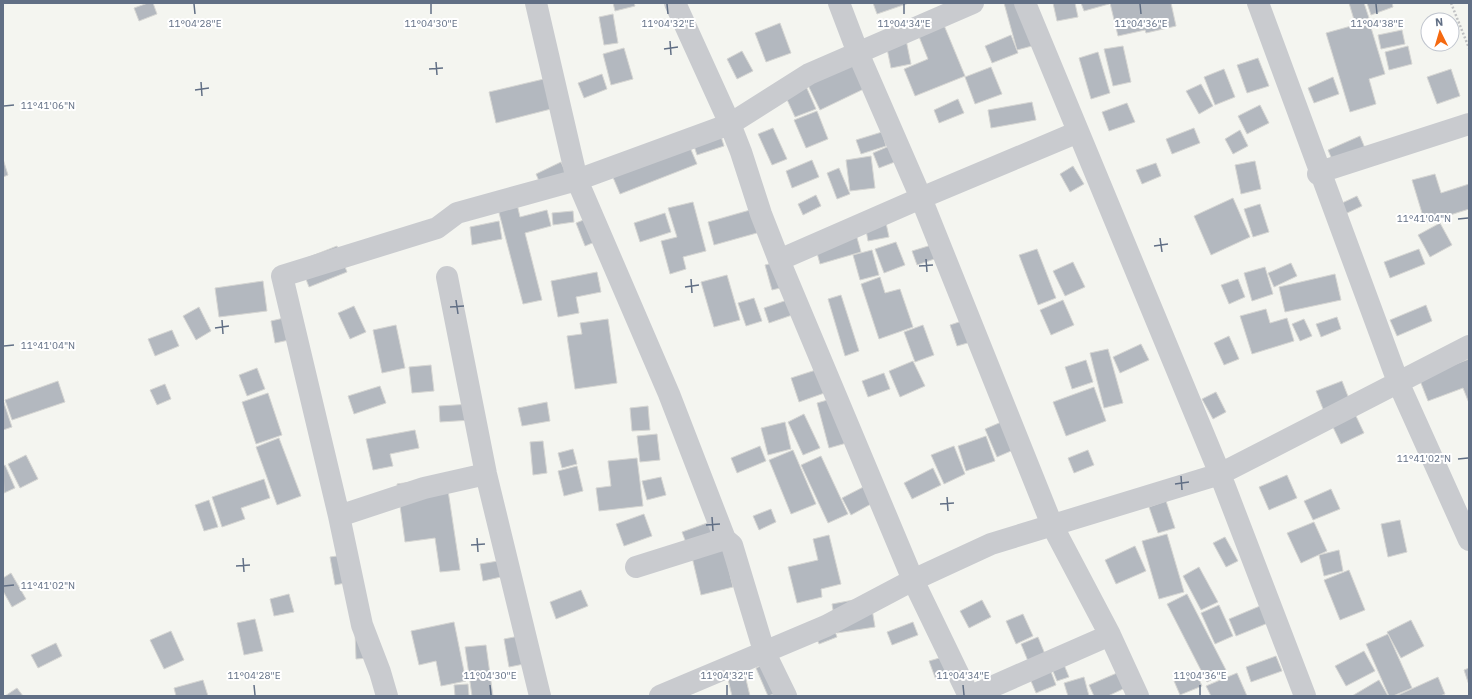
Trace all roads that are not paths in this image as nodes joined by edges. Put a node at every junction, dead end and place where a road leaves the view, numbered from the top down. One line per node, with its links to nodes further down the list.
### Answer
1 (536, 3): 12 (street)
2 (675, 3): 8 (street)
3 (839, 3): 7 (street)
4 (973, 3): 7 (street)
5 (1025, 3): 10 (street)
6 (1258, 3): 11 (street)
7 (858, 53): 8 (street); 13 (street)
8 (730, 124): 12 (street); 14 (street)
9 (1469, 124): 11 (street)
10 (1078, 132): 13 (street); 19 (street)
11 (1319, 173): 17 (street)
12 (577, 180): 20 (street); 22 (street)
13 (921, 198): 14 (street); 21 (street)
14 (779, 260): 25 (street)
15 (447, 277): 18 (street)
16 (1469, 346): 17 (street)
17 (1398, 382): 19 (street); 23 (street)
18 (486, 474): 20 (street); 29 (street)
19 (1220, 474): 21 (street); 34 (street)
20 (339, 516): 28 (street)
21 (1052, 525): 25 (street); 26 (street)
22 (725, 539): 24 (street); 27 (street)
23 (1469, 540)
24 (636, 568)
25 (913, 580): 27 (street); 32 (street)
26 (1110, 635): 32 (street); 33 (street)
27 (764, 651): 30 (street); 31 (street)
28 (387, 696)
29 (540, 696)
30 (660, 696)
31 (786, 696)
32 (970, 696)
33 (1138, 696)
34 (1305, 696)

